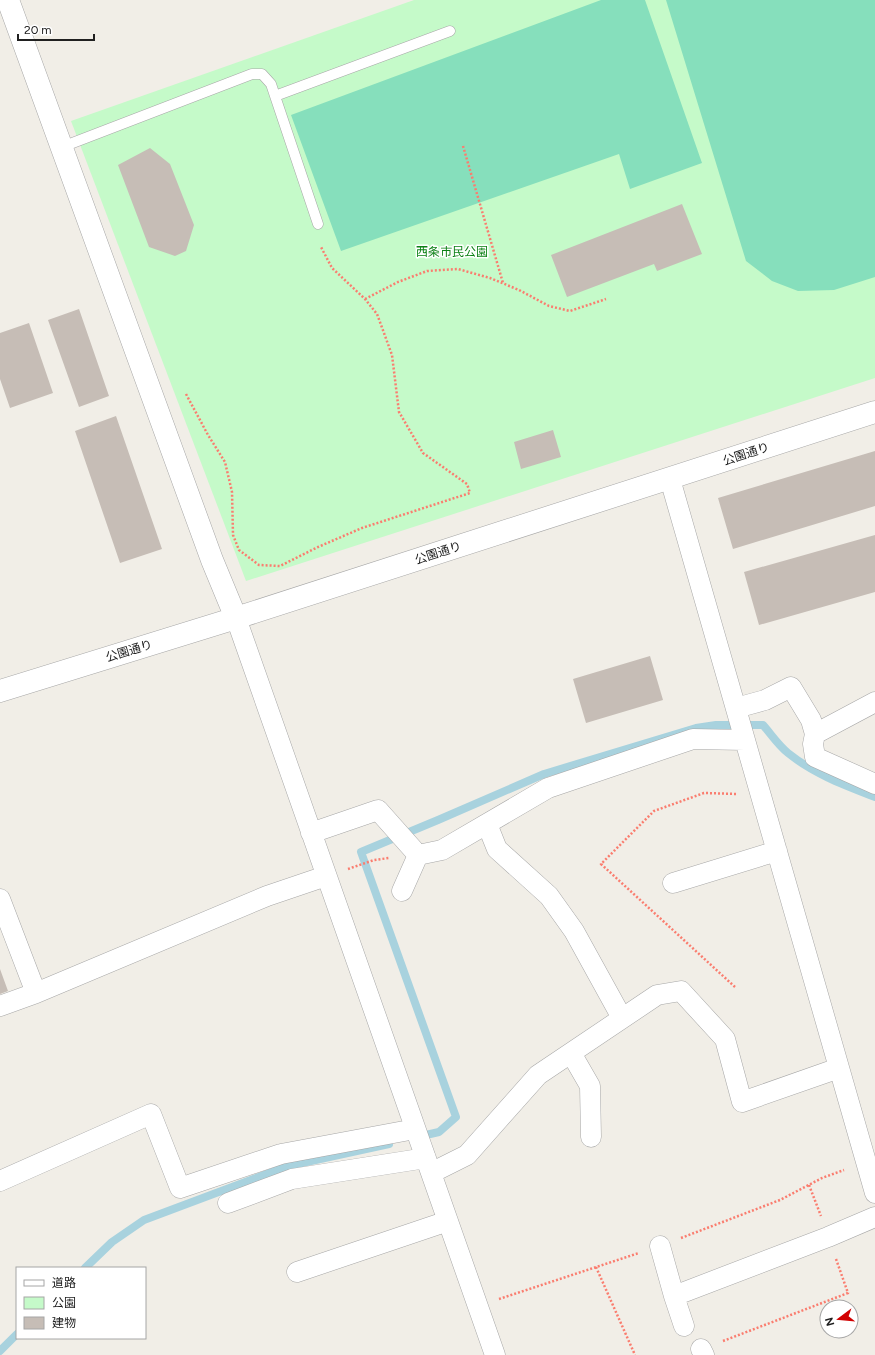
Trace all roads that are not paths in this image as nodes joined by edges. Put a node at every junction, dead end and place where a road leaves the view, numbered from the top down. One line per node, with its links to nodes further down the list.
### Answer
1 (8, 0): 4 (street)
2 (450, 31): 3 (lane)
3 (275, 96): 4 (lane); 5 (lane)
4 (62, 147): 8 (street)
5 (318, 224)
6 (875, 412): 7 (street, 公園通り)
7 (670, 479): 8 (street, 公園通り); 11 (street)
8 (236, 618): 9 (street, 公園通り); 16 (street)
9 (0, 691)
10 (875, 702): 12 (street)
11 (736, 708): 12 (street); 13 (street)
12 (815, 734): 14 (street)
13 (745, 740): 15 (street); 17 (street)
14 (875, 784)
15 (487, 824): 18 (street); 25 (street)
16 (311, 833): 18 (street); 19 (street)
17 (777, 851): 20 (street); 27 (street)
18 (418, 855): 21 (street)
19 (326, 876): 23 (street); 28 (street)
20 (673, 883)
21 (402, 891)
22 (0, 899): 23 (street)
23 (36, 993): 24 (street)
24 (0, 1006)
25 (622, 1018): 26 (street); 27 (street)
26 (571, 1053): 29 (street); 30 (street)
27 (839, 1068): 32 (street)
28 (416, 1130): 30 (street); 31 (street)
29 (590, 1136)
30 (427, 1161): 33 (street); 35 (street)
31 (0, 1181)
32 (875, 1193)
33 (228, 1203)
34 (875, 1217): 38 (street)
35 (448, 1221): 37 (street); 40 (street)
36 (660, 1246): 38 (street)
37 (297, 1272)
38 (674, 1296): 39 (street)
39 (684, 1326)
40 (495, 1355)

